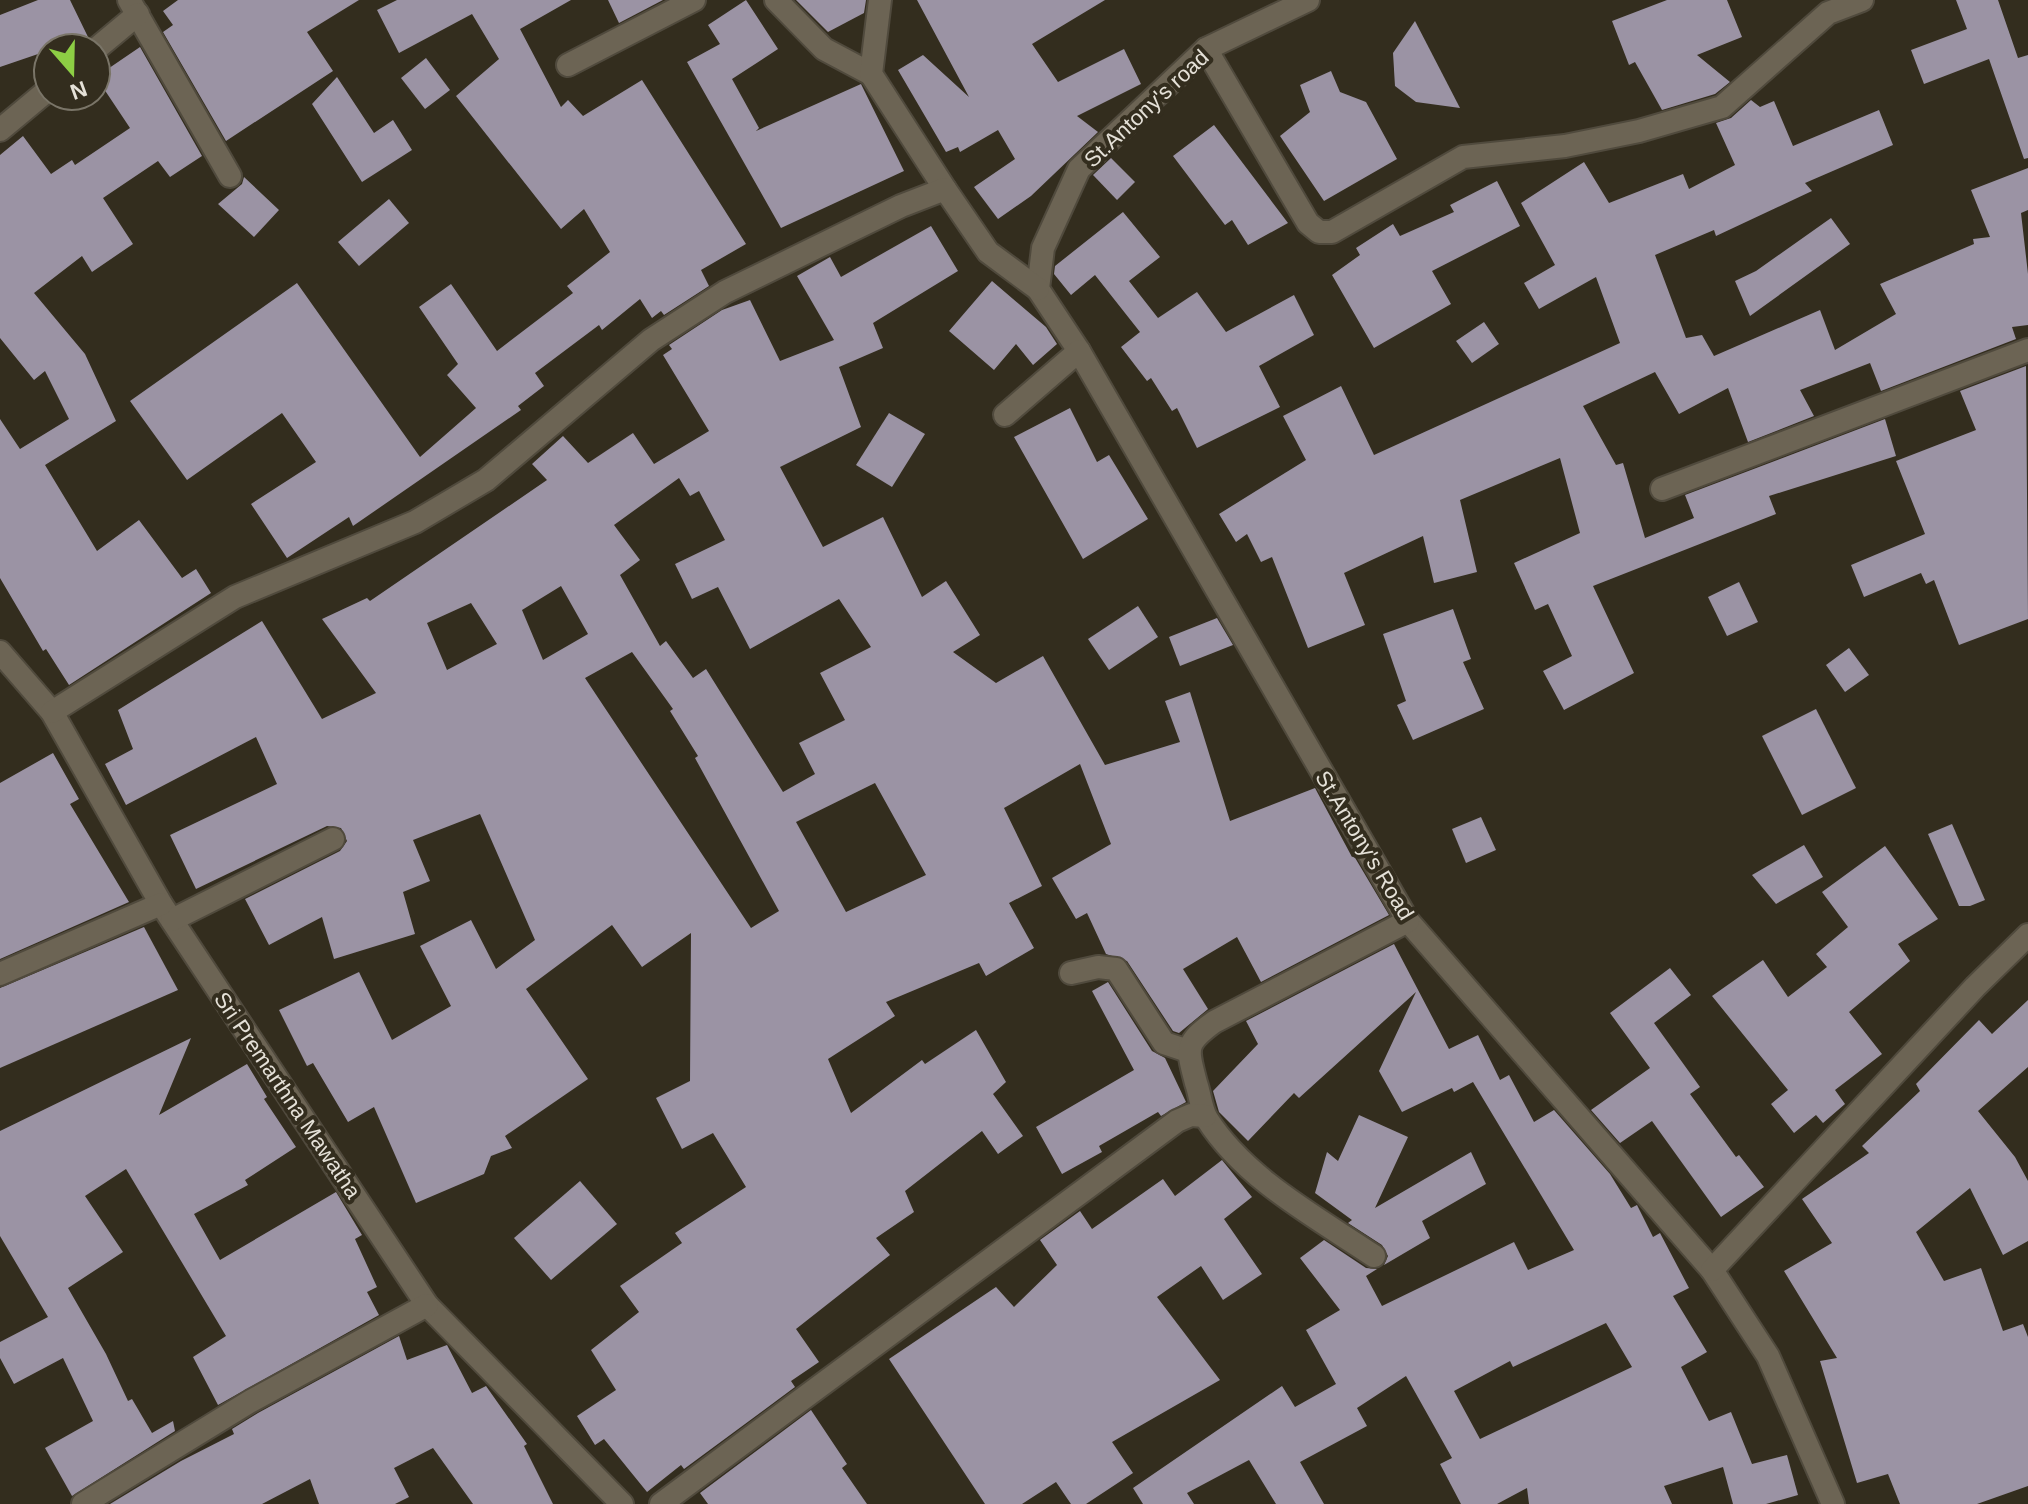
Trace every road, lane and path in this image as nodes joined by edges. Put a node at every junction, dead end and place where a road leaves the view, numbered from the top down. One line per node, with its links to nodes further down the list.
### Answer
1 (694, 0): 9 (street)
2 (776, 0): 10 (street)
3 (880, 0): 10 (street)
4 (1308, 0): 8 (street, St.Antony's road)
5 (1862, 0): 8 (street)
6 (134, 7): 7 (street); 13 (street)
7 (111, 32)
8 (1206, 49): 15 (street, St.Antony's road)
9 (568, 65)
10 (871, 74): 14 (street)
11 (32, 103): 12 (street)
12 (0, 130)
13 (230, 176)
14 (945, 189): 15 (street); 21 (street)
15 (1038, 289): 17 (street)
16 (2028, 350): 19 (street)
17 (1079, 351): 18 (street); 24 (street, St.Antony's Road)
18 (1005, 415)
19 (1662, 489)
20 (0, 652): 21 (street, Sri Premarthna Mawatha)
21 (52, 712): 23 (street, Sri Premarthna Mawatha)
22 (333, 839): 23 (street)
23 (167, 912): 27 (street); 32 (street, Sri Premarthna Mawatha)
24 (1408, 921): 28 (street); 31 (street, St.Antony's Road)
25 (2028, 935): 31 (street)
26 (1071, 973): 28 (street)
27 (0, 974)
28 (1188, 1051): 29 (street)
29 (1205, 1116): 30 (street); 35 (street)
30 (1374, 1256)
31 (1712, 1270): 36 (street, St.Antony's Road)
32 (427, 1305): 33 (street); 34 (street, Sri Premarthna Mawatha)
33 (83, 1504)
34 (622, 1504)
35 (661, 1504)
36 (1833, 1504)

